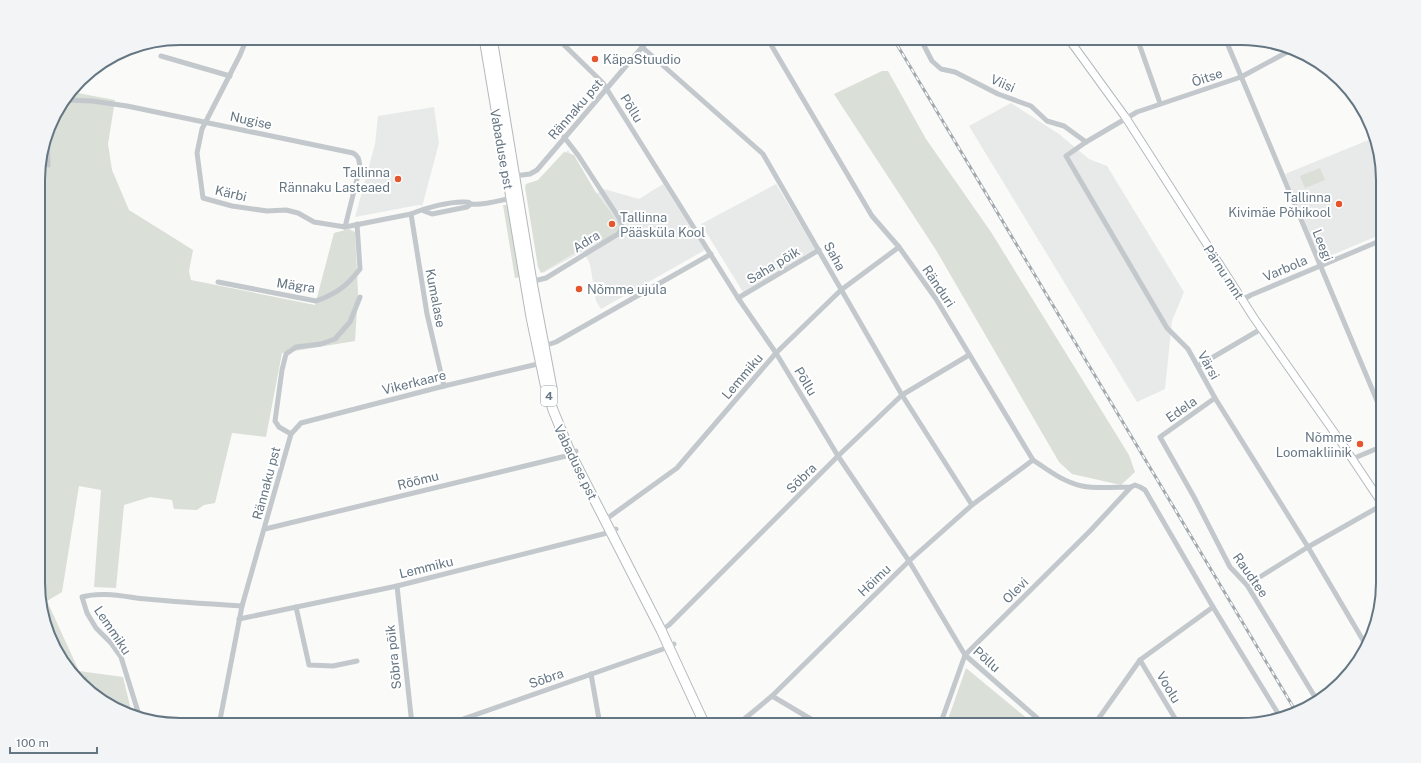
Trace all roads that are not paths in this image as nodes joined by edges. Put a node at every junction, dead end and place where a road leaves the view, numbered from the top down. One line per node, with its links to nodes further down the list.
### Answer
1 (244, 45): 13 (street, Kärbi)
2 (485, 45): 24 (highway, Vabaduse pst / 4)
3 (493, 45): 24 (highway, Vabaduse pst / 4)
4 (564, 45): 15 (street, Põllu)
5 (771, 45): 30 (street, Ränduri)
6 (924, 45): 21 (street, Viisi)
7 (1073, 45): 18 (main road, Pärnu mnt)
8 (1139, 45): 17 (street)
9 (1228, 45): 14 (street, Leegi)
10 (642, 47): 15 (street, Rännaku pst); 31 (street, Saha)
11 (1286, 53): 14 (street, Õitse)
12 (161, 56): 13 (street)
13 (230, 76): 19 (street, Kärbi)
14 (1242, 77): 17 (street, Õitse); 33 (street, Leegi)
15 (607, 88): 20 (street, Rännaku pst); 32 (street, Põllu)
16 (71, 100): 19 (street, Nugise)
17 (1160, 103): 18 (street, Õitse)
18 (1126, 118): 21 (street, Värsi); 39 (main road, Pärnu mnt)
19 (205, 122): 28 (street, Kärbi); 28 (street, Nugise)
20 (564, 137): 24 (street, Rännaku pst); 35 (street, Adra)
21 (1086, 142): 45 (street, Värsi)
22 (48, 155): 23 (street)
23 (48, 165)
24 (511, 177): 25 (highway, Vabaduse pst / 4)
25 (514, 198): 26 (street); 35 (highway, Vabaduse pst / 4)
26 (411, 214): 27 (street); 46 (street, Kumalase)
27 (357, 224): 28 (street, Kärbi); 34 (street, Mägra)
28 (345, 227)
29 (1376, 242): 33 (street, Varbola)
30 (899, 247): 36 (street, Lemmiku); 43 (street, Ränduri)
31 (819, 250): 36 (street, Saha); 38 (street, Saha põik)
32 (711, 254): 38 (street, Põllu); 41 (street)
33 (1319, 266): 39 (street, Varbola); 49 (street, Leegi)
34 (218, 282)
35 (529, 283): 41 (highway, Vabaduse pst / 4); 44 (highway, Vabaduse pst / 4)
36 (841, 290): 42 (street, Lemmiku); 47 (street, Saha)
37 (360, 297): 50 (street, Rännaku pst)
38 (738, 298): 42 (street, Põllu)
39 (1242, 300): 40 (main road, Pärnu mnt)
40 (1261, 329): 45 (street); 55 (main road, Pärnu mnt)
41 (544, 346): 44 (highway, Vabaduse pst / 4)
42 (776, 353): 54 (street, Põllu); 61 (street, Lemmiku)
43 (969, 355): 47 (street, Sõbra); 56 (street, Ränduri)
44 (544, 363): 46 (street, Vikerkaare); 53 (highway, Vabaduse pst / 4)
45 (1198, 366): 48 (street, Värsi)
46 (444, 386): 50 (street, Vikerkaare)
47 (902, 395): 54 (street, Sõbra); 59 (street, Saha)
48 (1215, 398): 51 (street, Edela); 64 (street, Värsi)
49 (1376, 401)
50 (291, 434): 62 (street, Rännaku pst)
51 (1160, 437): 66 (street, Raudtee)
52 (1376, 449): 55 (street)
53 (573, 453): 61 (highway, Vabaduse pst / 4); 62 (street, Rõõmu)
54 (838, 456): 65 (street, Põllu); 72 (street, Sõbra)
55 (1352, 459): 58 (main road, Pärnu mnt)
56 (1033, 460): 57 (street, Ränduri); 59 (street, Hõimu)
57 (1131, 487): 70 (street); 75 (street, Olevi)
58 (1376, 495)
59 (972, 504): 65 (street, Hõimu)
60 (1376, 509): 64 (street)
61 (607, 519): 63 (highway, Vabaduse pst / 4)
62 (265, 528): 68 (street, Rännaku pst)
63 (613, 530): 67 (street, Lemmiku); 72 (highway, Vabaduse pst / 4)
64 (1308, 547): 66 (street); 73 (street, Värsi)
65 (909, 561): 75 (street, Põllu); 79 (street, Hõimu)
66 (1247, 585): 80 (street, Raudtee)
67 (397, 586): 69 (street, Lemmiku); 84 (street, Sõbra põik)
68 (242, 606): 71 (street, Rännaku pst); 81 (street, Lemmiku)
69 (296, 607): 71 (street, Lemmiku); 77 (street)
70 (1213, 607): 76 (street); 82 (street)
71 (239, 619): 83 (street, Rännaku pst)
72 (664, 629): 74 (highway, Vabaduse pst / 4)
73 (1364, 640)
74 (672, 645): 78 (street, Sõbra); 87 (highway, Vabaduse pst / 4); 88 (highway, Vabaduse pst / 4)
75 (965, 655): 91 (street, Olevi); 92 (street, Põllu)
76 (1140, 660): 93 (street); 94 (street, Voolu)
77 (357, 661)
78 (591, 674): 85 (street, Sõbra); 86 (street)
79 (772, 696): 89 (street, Hõimu); 90 (street)
80 (1314, 696)
81 (138, 711)
82 (1278, 713)
83 (220, 718)
84 (411, 718)
85 (466, 718)
86 (598, 718)
87 (702, 718)
88 (708, 718)
89 (745, 718)
90 (809, 718)
91 (942, 718)
92 (1037, 718)
93 (1099, 718)
94 (1175, 718)

